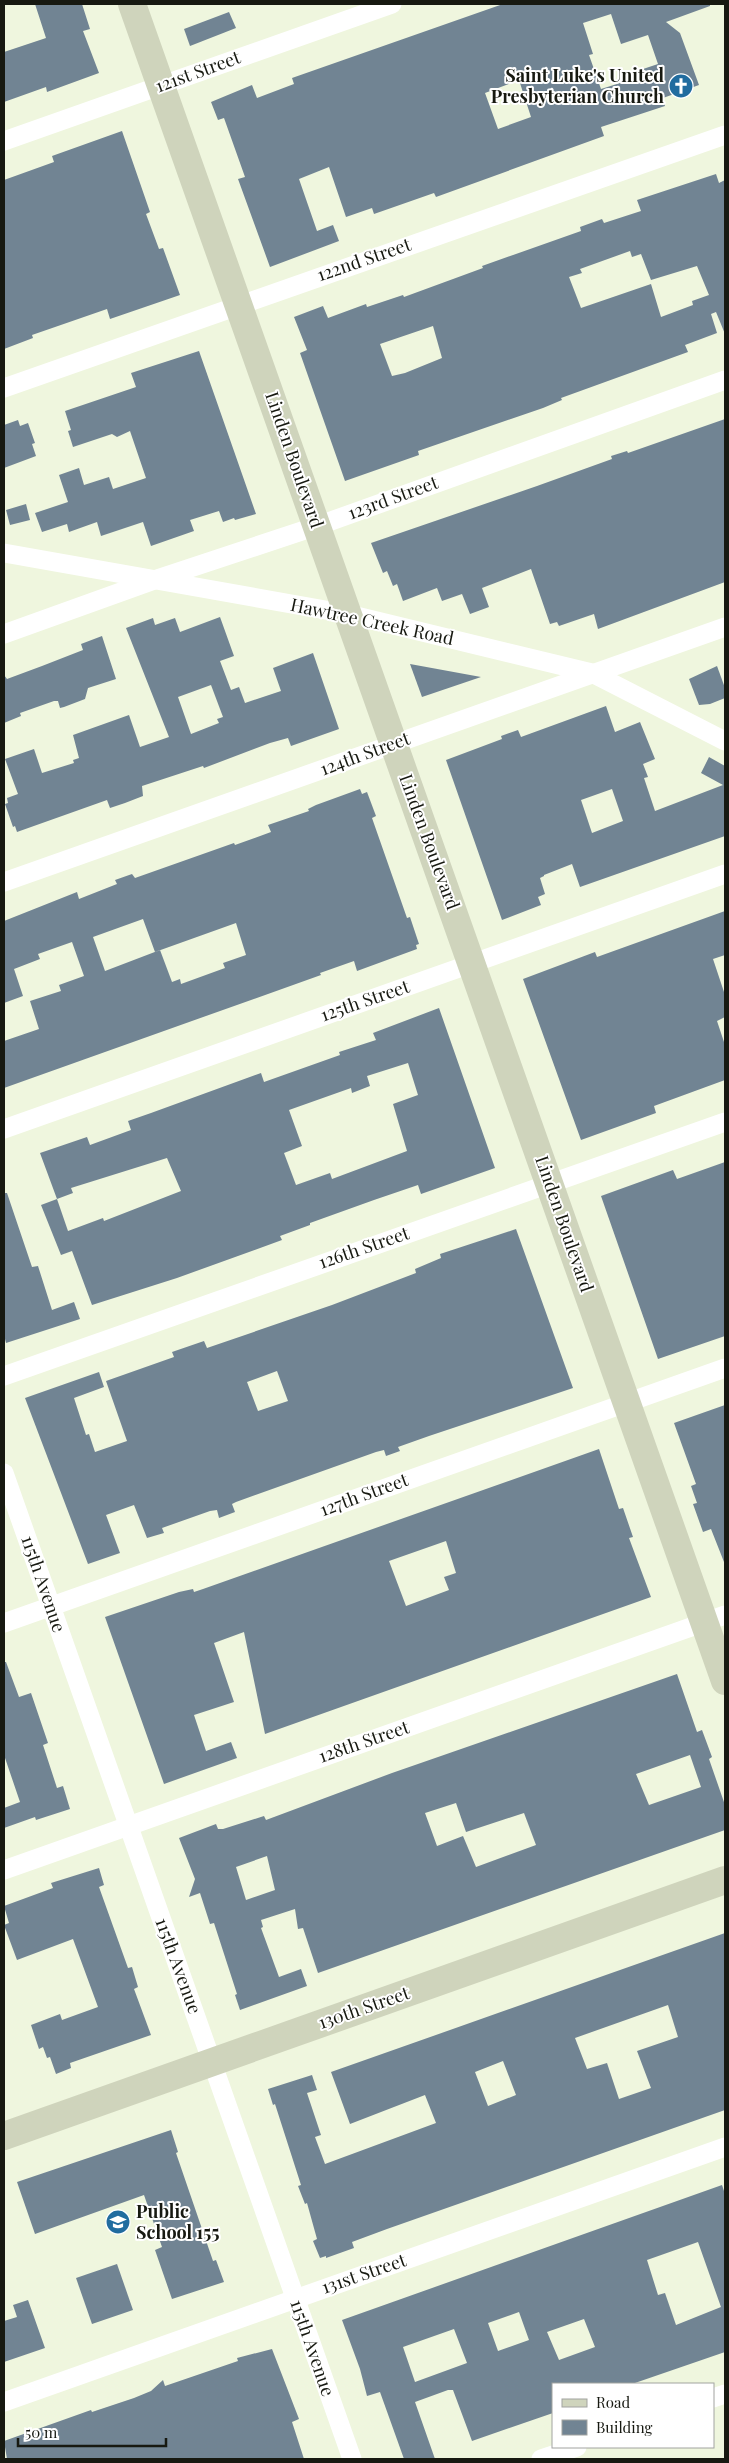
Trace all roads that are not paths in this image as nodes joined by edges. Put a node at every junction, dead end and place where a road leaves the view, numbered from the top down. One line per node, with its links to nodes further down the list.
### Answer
1 (132, 4): 3 (main road, Linden Boulevard)
2 (392, 4): 3 (street, 121st Street)
3 (161, 85): 5 (street, 121st Street); 6 (main road, Linden Boulevard)
4 (725, 135): 6 (street, 122nd Street)
5 (4, 141)
6 (238, 304): 8 (street, 122nd Street); 9 (main road, Linden Boulevard)
7 (725, 380): 9 (street, 123rd Street)
8 (4, 388)
9 (317, 526): 11 (street, 123rd Street); 12 (main road, Linden Boulevard)
10 (4, 553): 11 (street, Hawtree Creek Road)
11 (157, 579): 12 (street, Hawtree Creek Road); 14 (street, 123rd Street)
12 (348, 614): 15 (street, Hawtree Creek Road); 17 (main road, Linden Boulevard)
13 (725, 627): 15 (street, 124th Street)
14 (4, 634)
15 (592, 673): 16 (street, Hawtree Creek Road); 17 (street, 124th Street)
16 (725, 742)
17 (394, 744): 19 (street, 124th Street); 20 (main road, Linden Boulevard)
18 (725, 874): 20 (street, 125th Street)
19 (4, 882)
20 (472, 963): 22 (street, 125th Street); 23 (main road, Linden Boulevard)
21 (725, 1122): 23 (street, 126th Street)
22 (4, 1129)
23 (549, 1183): 25 (street, 126th Street); 26 (main road, Linden Boulevard)
24 (725, 1368): 26 (street, 127th Street)
25 (4, 1376)
26 (627, 1402): 28 (street, 127th Street); 29 (main road, Linden Boulevard)
27 (4, 1473): 28 (street, 115th Avenue)
28 (51, 1607): 30 (street, 127th Street); 32 (street, 115th Avenue)
29 (715, 1619): 31 (main road, Linden Boulevard); 32 (street, 128th Street)
30 (4, 1623)
31 (725, 1681)
32 (128, 1826): 33 (street, 128th Street); 35 (street, 115th Avenue)
33 (4, 1870)
34 (725, 1880): 35 (main road, 130th Street)
35 (212, 2062): 36 (main road, 130th Street); 38 (street, 115th Avenue)
36 (4, 2136)
37 (725, 2147): 38 (street, 131st Street)
38 (295, 2299): 39 (street, 131st Street); 41 (street, 115th Avenue)
39 (4, 2402)
40 (574, 2448): 42 (street)
41 (352, 2459)
42 (541, 2459)

